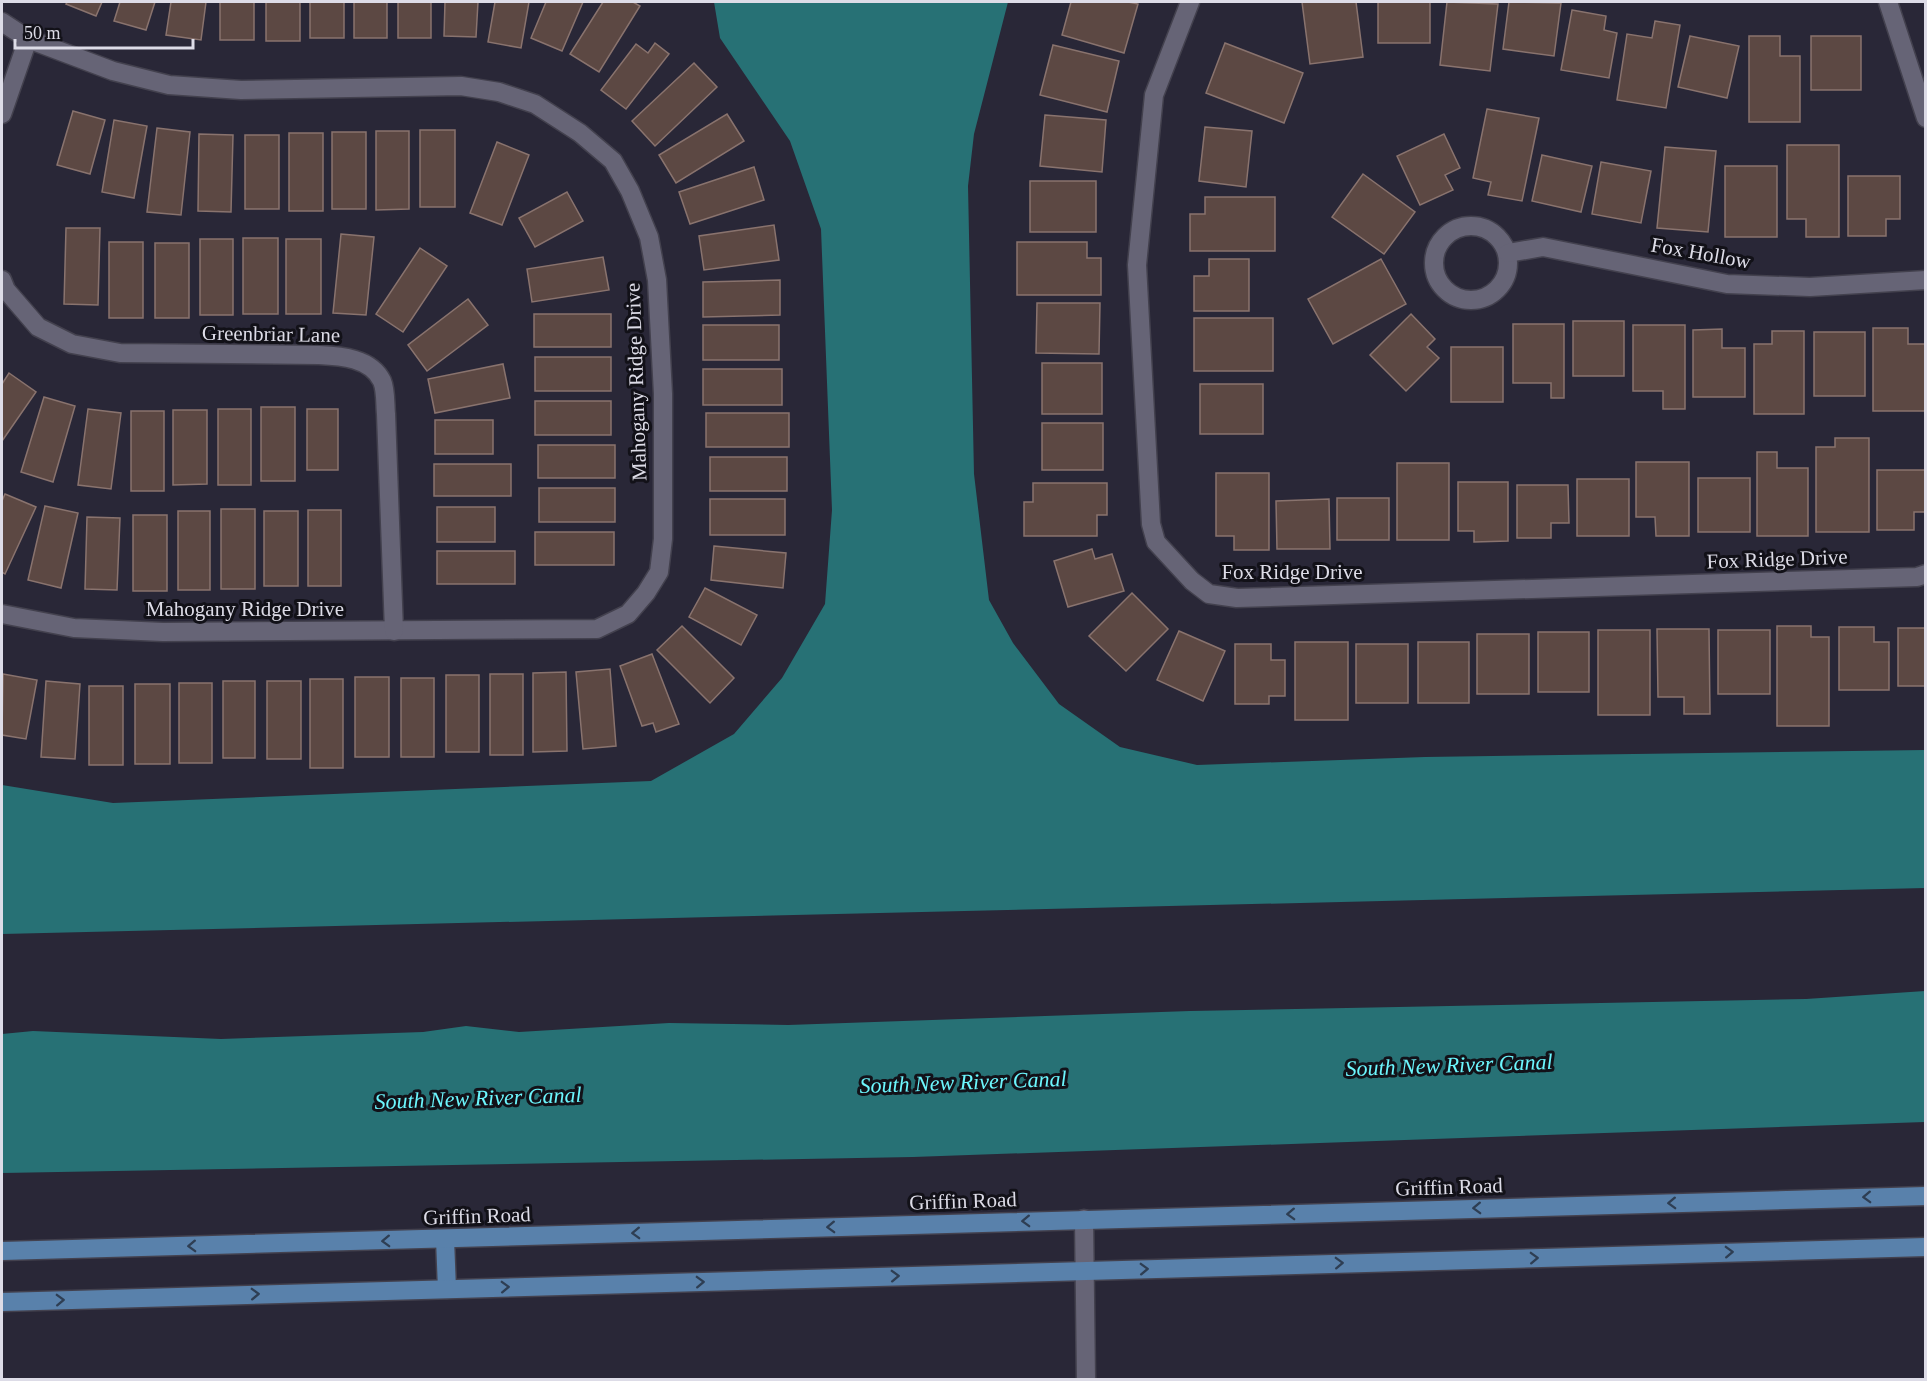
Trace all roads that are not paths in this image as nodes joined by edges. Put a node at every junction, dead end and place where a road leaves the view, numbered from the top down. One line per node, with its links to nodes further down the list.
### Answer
1 (1190, 2): 10 (street, Fox Ridge Drive)
2 (1888, 2): 6 (street)
3 (2, 22): 4 (street, Mahogany Ridge Drive)
4 (28, 39): 5 (street); 12 (street, Mahogany Ridge Drive)
5 (2, 114)
6 (1926, 118)
7 (1508, 253): 7 (street); 9 (street, Fox Hollow)
8 (2, 280): 12 (street, Greenbriar Lane)
9 (1926, 280)
10 (1926, 574)
11 (2, 614): 12 (street, Mahogany Ridge Drive)
12 (394, 631)
13 (1926, 1196): 14 (main road, Griffin Road, one-way to 14)
14 (1084, 1219): 15 (main road, Griffin Road, one-way to 15); 18 (street)
15 (445, 1239): 17 (main road, Griffin Road, one-way to 17); 19 (main road)
16 (1926, 1247): 18 (main road, one-way to 16)
17 (2, 1251)
18 (1086, 1271): 19 (main road, one-way to 18); 21 (street)
19 (447, 1289): 20 (main road, one-way to 19)
20 (2, 1302)
21 (1086, 1380)

